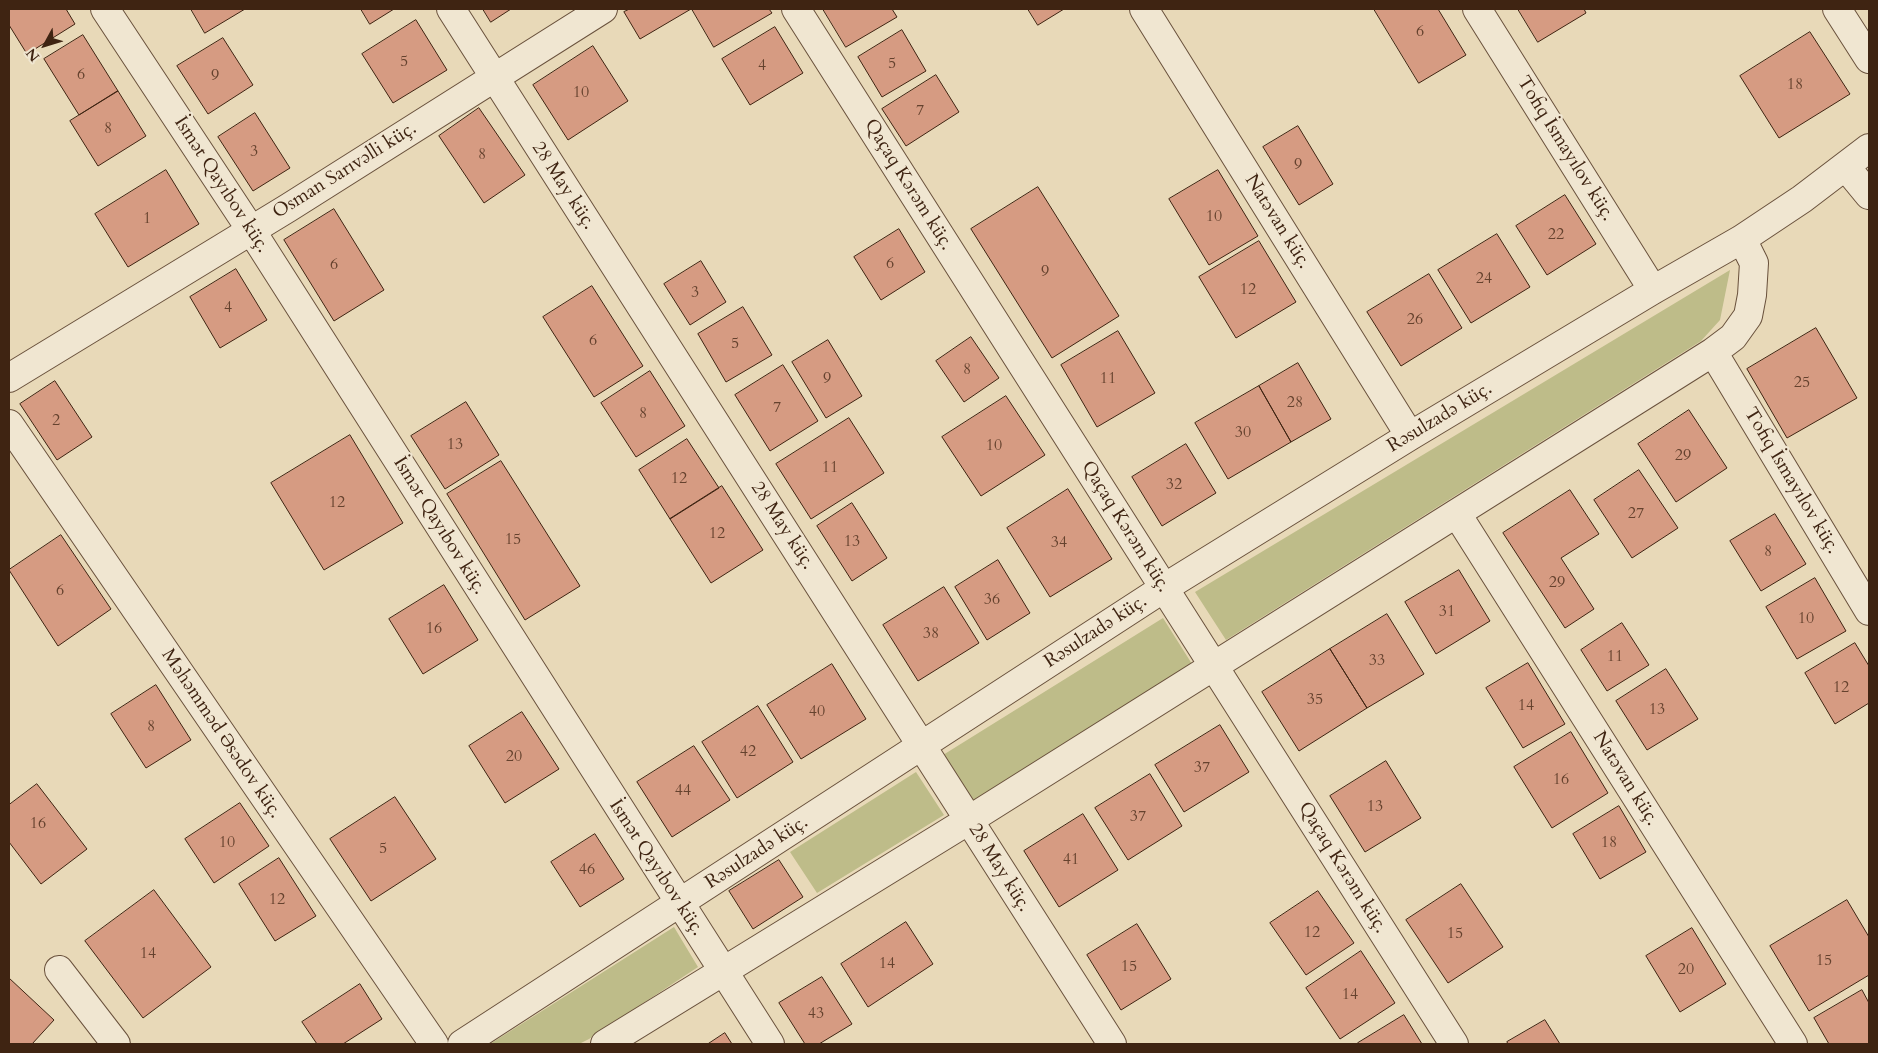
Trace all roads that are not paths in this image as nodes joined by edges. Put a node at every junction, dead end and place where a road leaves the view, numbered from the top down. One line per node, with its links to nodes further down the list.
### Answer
1 (106, 9): 13 (street, İsmət Qayıbov küç.)
2 (451, 9): 9 (street, 28 May küç.)
3 (603, 9): 9 (street, Osman Sarıvəlli küç.)
4 (796, 9): 21 (street, Qaçaq Kərəm küç.)
5 (1144, 9): 19 (street, Natəvan küç.)
6 (1477, 9): 15 (street, Tofiq İsmayılov küç.)
7 (1837, 9): 8 (street)
8 (1869, 59)
9 (494, 78): 13 (street, Osman Sarıvəlli küç.); 24 (street, 28 May küç.)
10 (1869, 148): 11 (street)
11 (1846, 166): 12 (street); 14 (street, Rəsulzadə küç.)
12 (1869, 195)
13 (251, 230): 17 (street, Osman Sarıvəlli küç.); 26 (street, İsmət Qayıbov küç.)
14 (1742, 239): 15 (street, Rəsulzadə küç.); 16 (street)
15 (1652, 290): 19 (street, Rəsulzadə küç.)
16 (1714, 352): 20 (street); 22 (street, Tofiq İsmayılov küç.)
17 (9, 378)
18 (9, 424): 30 (street, Məhəmməd Əsədov küç.)
19 (1410, 436): 21 (street, Rəsulzadə küç.)
20 (1457, 514): 23 (street); 36 (street, Natəvan küç.)
21 (1164, 588): 23 (street, Qaçaq Kərəm küç.); 24 (street, Rəsulzadə küç.)
22 (1869, 611)
23 (1214, 667): 25 (street); 35 (street, Qaçaq Kərəm küç.)
24 (922, 746): 25 (street, 28 May küç.); 26 (street, Rəsulzadə küç.)
25 (969, 820): 28 (street); 34 (street, 28 May küç.)
26 (679, 904): 28 (street, İsmət Qayıbov küç.); 31 (street, Rəsulzadə küç.)
27 (58, 970): 29 (street)
28 (724, 973): 32 (street); 33 (street, İsmət Qayıbov küç.)
29 (116, 1044)
30 (434, 1044)
31 (462, 1044)
32 (605, 1044)
33 (770, 1044)
34 (1112, 1044)
35 (1454, 1044)
36 (1793, 1044)

